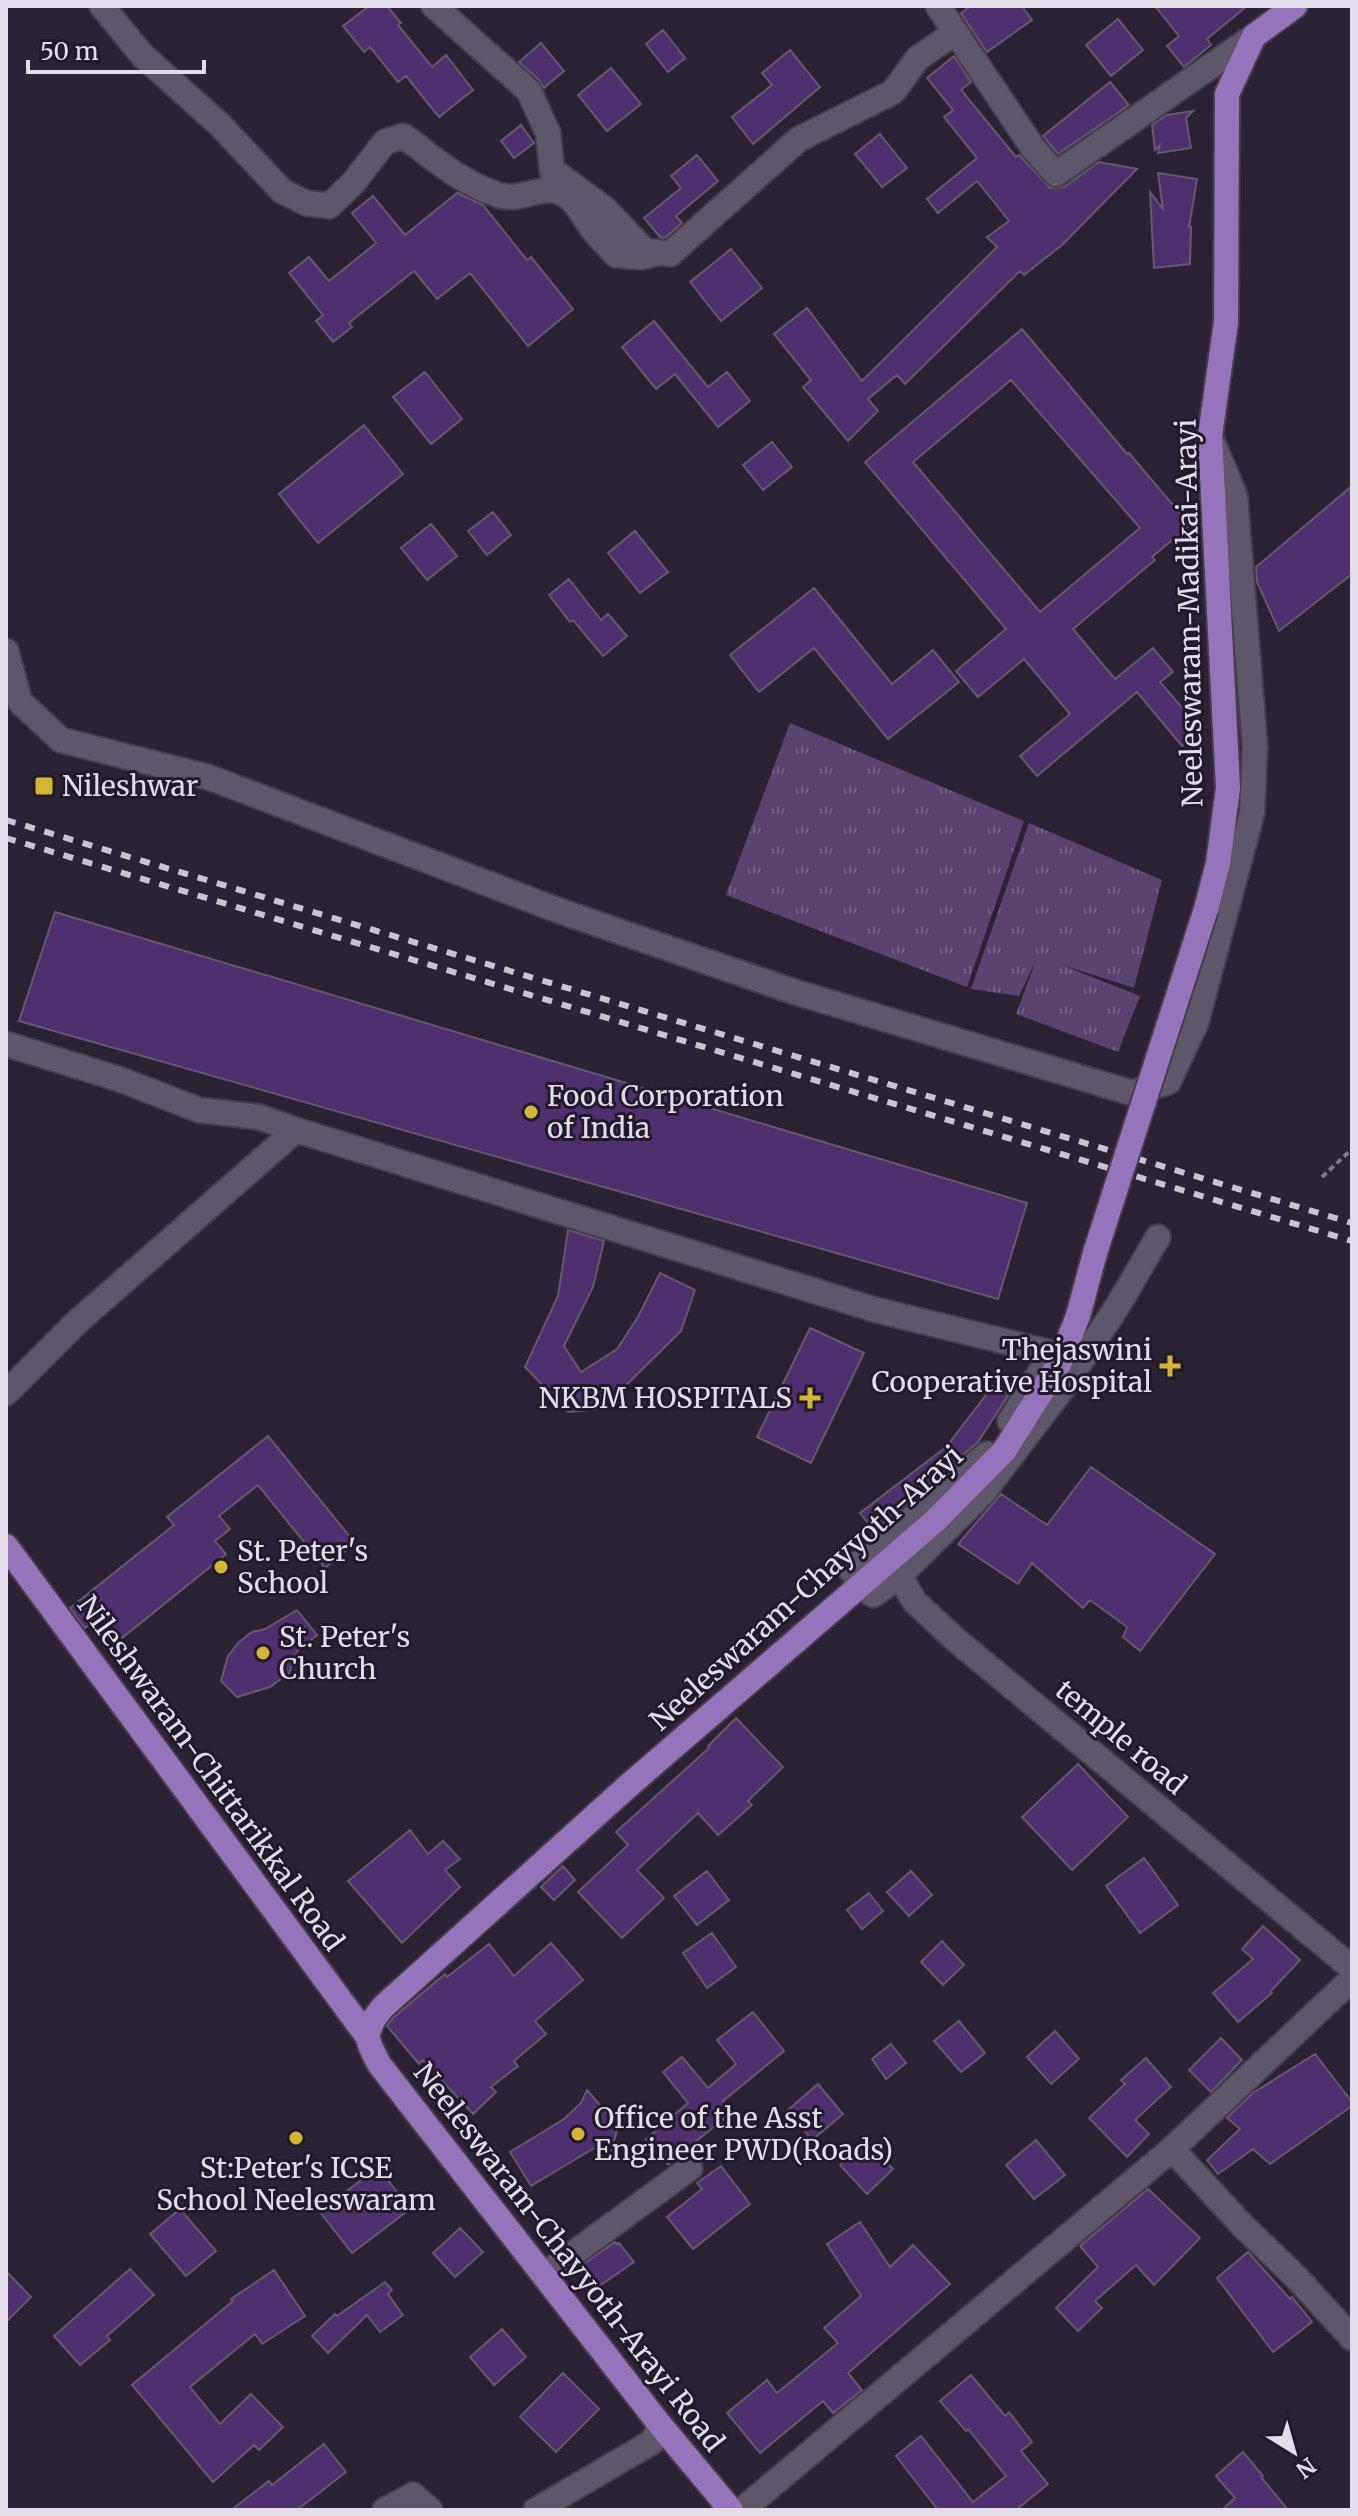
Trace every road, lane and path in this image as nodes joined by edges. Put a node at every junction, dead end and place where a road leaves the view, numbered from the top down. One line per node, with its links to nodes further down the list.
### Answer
1 (102, 6): 7 (street)
2 (434, 6): 7 (street)
3 (938, 6): 5 (street)
4 (1295, 6): 6 (main road, Neeleswaram-Madikai-Arayi)
5 (956, 32): 6 (street); 7 (street)
6 (1254, 36): 8 (main road, Neeleswaram-Madikai-Arayi)
7 (663, 253)
8 (1210, 436): 9 (street); 10 (main road, Neeleswaram-Madikai-Arayi)
9 (6, 651)
10 (1206, 909): 19 (main road, Neeleswaram-Chayyoth-Arayi, bridge)
11 (6, 1044): 12 (street)
12 (296, 1130): 16 (street); 19 (street)
13 (1352, 1149): 14 (path)
14 (1322, 1177)
15 (1158, 1237): 18 (street)
16 (6, 1393)
17 (6, 1546): 22 (main road, Nileshwaram-Chittarikkal Road)
18 (899, 1576): 19 (street); 20 (street, temple road)
19 (861, 1584): 22 (main road, Neeleswaram-Chayyoth-Arayi)
20 (1352, 1968)
21 (1352, 1979): 23 (street)
22 (367, 2036): 25 (main road, Neeleswaram-Chayyoth-Arayi Road)
23 (1172, 2149): 26 (street); 32 (street)
24 (690, 2168): 25 (street)
25 (544, 2275): 27 (main road, Neeleswaram-Chayyoth-Arayi Road)
26 (1352, 2338)
27 (661, 2426): 30 (street); 31 (main road, Neeleswaram-Chayyoth-Arayi Road)
28 (385, 2510): 29 (street)
29 (430, 2510)
30 (536, 2510)
31 (731, 2510)
32 (742, 2510)

